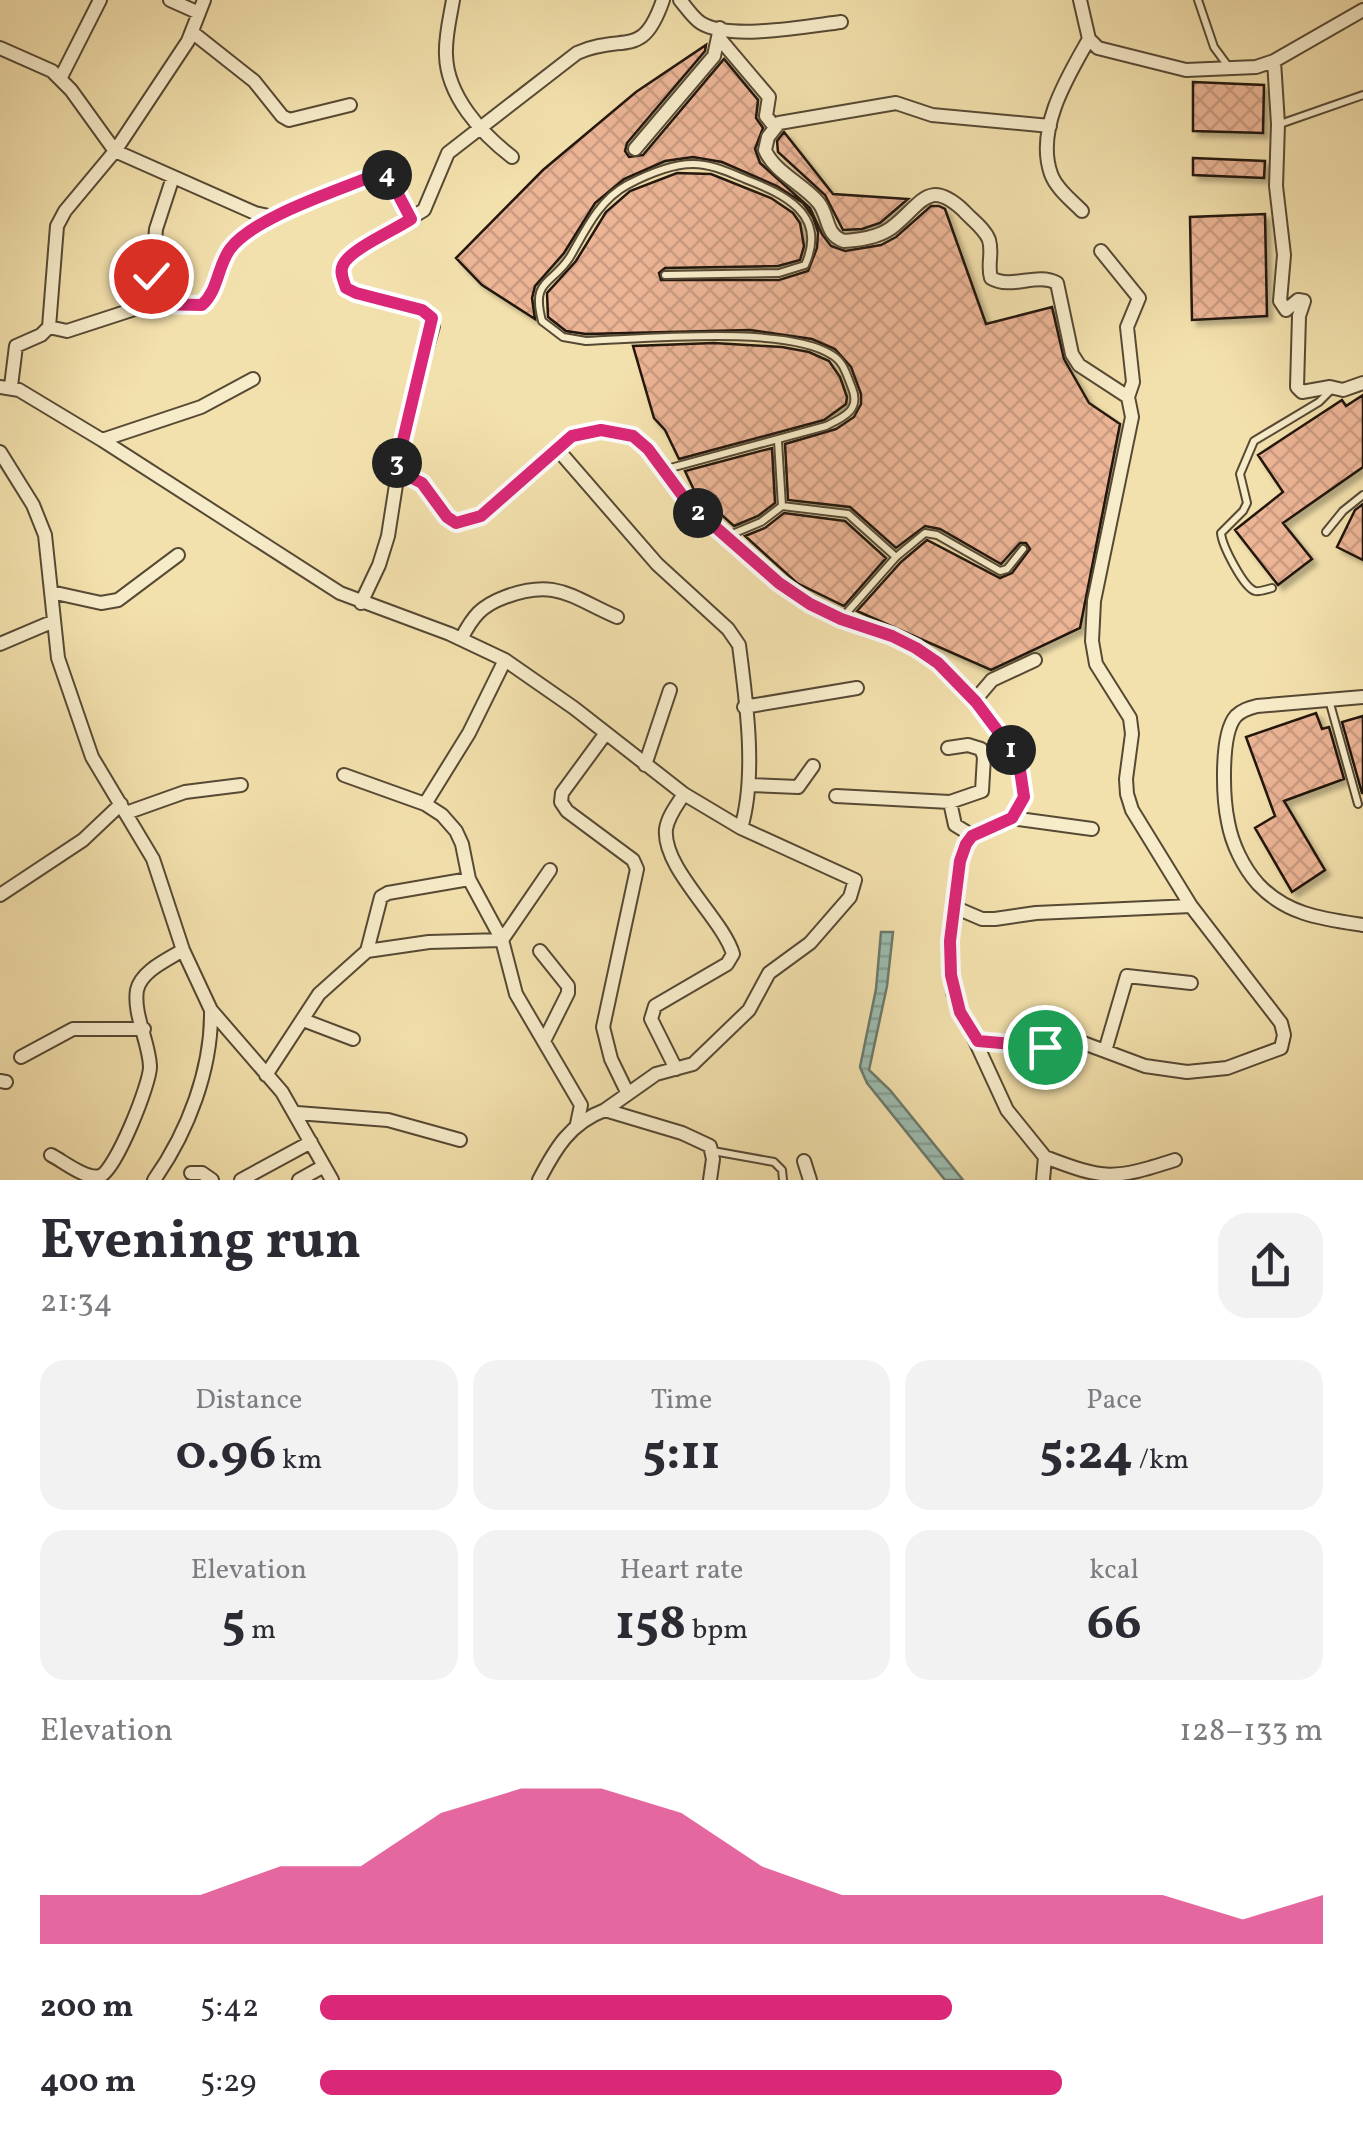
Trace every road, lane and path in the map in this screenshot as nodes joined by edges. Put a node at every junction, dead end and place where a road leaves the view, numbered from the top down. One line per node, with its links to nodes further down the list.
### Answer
1 (100, 0): 17 (street)
2 (170, 0): 8 (street)
3 (453, 0): 23 (street)
4 (663, 0): 23 (street)
5 (680, 0): 12 (street)
6 (1080, 0): 13 (street)
7 (1198, 0): 16 (lane)
8 (202, 6): 11 (street)
9 (1363, 10): 15 (street)
10 (842, 22): 12 (street)
11 (192, 32): 19 (street); 24 (street)
12 (720, 33): 21 (street); 25 (street)
13 (1089, 39): 16 (street); 22 (street)
14 (0, 48): 17 (street)
15 (1274, 61): 16 (street); 20 (street)
16 (1229, 67)
17 (60, 79): 24 (street)
18 (1363, 95): 20 (lane)
19 (350, 105)
20 (1278, 124): 38 (street)
21 (774, 126): 22 (street); 39 (street)
22 (1050, 126): 28 (street)
23 (480, 130): 26 (street); 30 (street)
24 (115, 150): 27 (street); 34 (street)
25 (635, 150)
26 (512, 157)
27 (173, 177): 29 (street); 33 (street)
28 (1082, 211)
29 (273, 217): 30 (street); 33 (street)
30 (411, 219): 44 (street)
31 (1101, 251): 39 (street)
32 (664, 275): 41 (lane)
33 (150, 304): 34 (street)
34 (49, 327): 37 (street)
35 (253, 380): 40 (street)
36 (1363, 383): 38 (street)
37 (5, 387): 40 (street)
38 (1333, 388): 53 (lane)
39 (1128, 396): 89 (street)
40 (102, 440): 55 (street)
41 (778, 441): 45 (lane); 47 (lane)
42 (559, 451): 44 (street); 45 (street); 68 (street)
43 (0, 452): 54 (street)
44 (396, 470): 55 (street)
45 (662, 470): 49 (street)
46 (1363, 495): 48 (lane)
47 (782, 506): 49 (lane); 52 (lane)
48 (1326, 532)
49 (724, 537): 57 (street)
50 (1023, 550): 52 (lane)
51 (178, 555): 54 (street)
52 (896, 557): 57 (lane)
53 (1272, 588)
54 (51, 592): 58 (street)
55 (361, 602): 59 (street)
56 (617, 618): 59 (street)
57 (841, 619): 66 (street)
58 (54, 621): 60 (street); 81 (street)
59 (461, 639): 61 (street)
60 (0, 644)
61 (505, 660): 69 (street); 79 (street)
62 (1035, 660): 66 (street)
63 (857, 688): 68 (street)
64 (670, 690): 71 (street)
65 (1363, 697): 67 (street)
66 (975, 700): 82 (street)
67 (1329, 700): 80 (lane); 91 (street)
68 (744, 707): 75 (street)
69 (606, 734): 71 (street); 107 (street)
70 (948, 748): 78 (street)
71 (645, 765): 76 (street)
72 (813, 766): 75 (street)
73 (344, 775): 79 (street)
74 (241, 785): 81 (street)
75 (749, 785): 83 (street)
76 (684, 794): 83 (street); 105 (street)
77 (836, 796): 78 (street)
78 (950, 802): 85 (street)
79 (425, 804): 87 (street)
80 (1358, 804)
81 (124, 808): 88 (street); 93 (street)
82 (1012, 818): 84 (street); 85 (street)
83 (742, 828): 105 (street)
84 (1092, 829)
85 (972, 836): 90 (street)
86 (550, 870): 92 (street)
87 (469, 879): 92 (street); 94 (street)
88 (0, 894)
89 (1191, 906): 90 (street); 103 (street)
90 (954, 907): 102 (street)
91 (1363, 925)
92 (502, 940): 94 (street); 101 (street)
93 (182, 950): 97 (street); 99 (street)
94 (367, 951): 98 (street)
95 (540, 951): 101 (street)
96 (1191, 983): 103 (street)
97 (211, 1010): 106 (street); 120 (street)
98 (302, 1020): 100 (street); 106 (street)
99 (144, 1029): 104 (street); 114 (street)
100 (353, 1039)
101 (544, 1041): 110 (street)
102 (978, 1041): 103 (street); 115 (street)
103 (1105, 1050)
104 (21, 1056)
105 (676, 1069): 107 (street)
106 (266, 1075): 109 (street)
107 (628, 1094): 108 (street)
108 (605, 1110): 110 (street); 113 (street)
109 (297, 1113): 111 (street); 112 (street)
110 (578, 1124): 125 (street)
111 (460, 1140)
112 (310, 1142): 118 (street); 122 (street)
113 (712, 1151): 126 (street); 127 (lane)
114 (51, 1155)
115 (1046, 1157): 116 (street); 129 (street)
116 (1175, 1160)
117 (804, 1161): 128 (street)
118 (324, 1166): 123 (street); 124 (street)
119 (191, 1173): 121 (street)
120 (154, 1180)
121 (212, 1180)
122 (241, 1180)
123 (299, 1180)
124 (332, 1180)
125 (539, 1180)
126 (710, 1180)
127 (783, 1180)
128 (810, 1180)
129 (1042, 1180)

